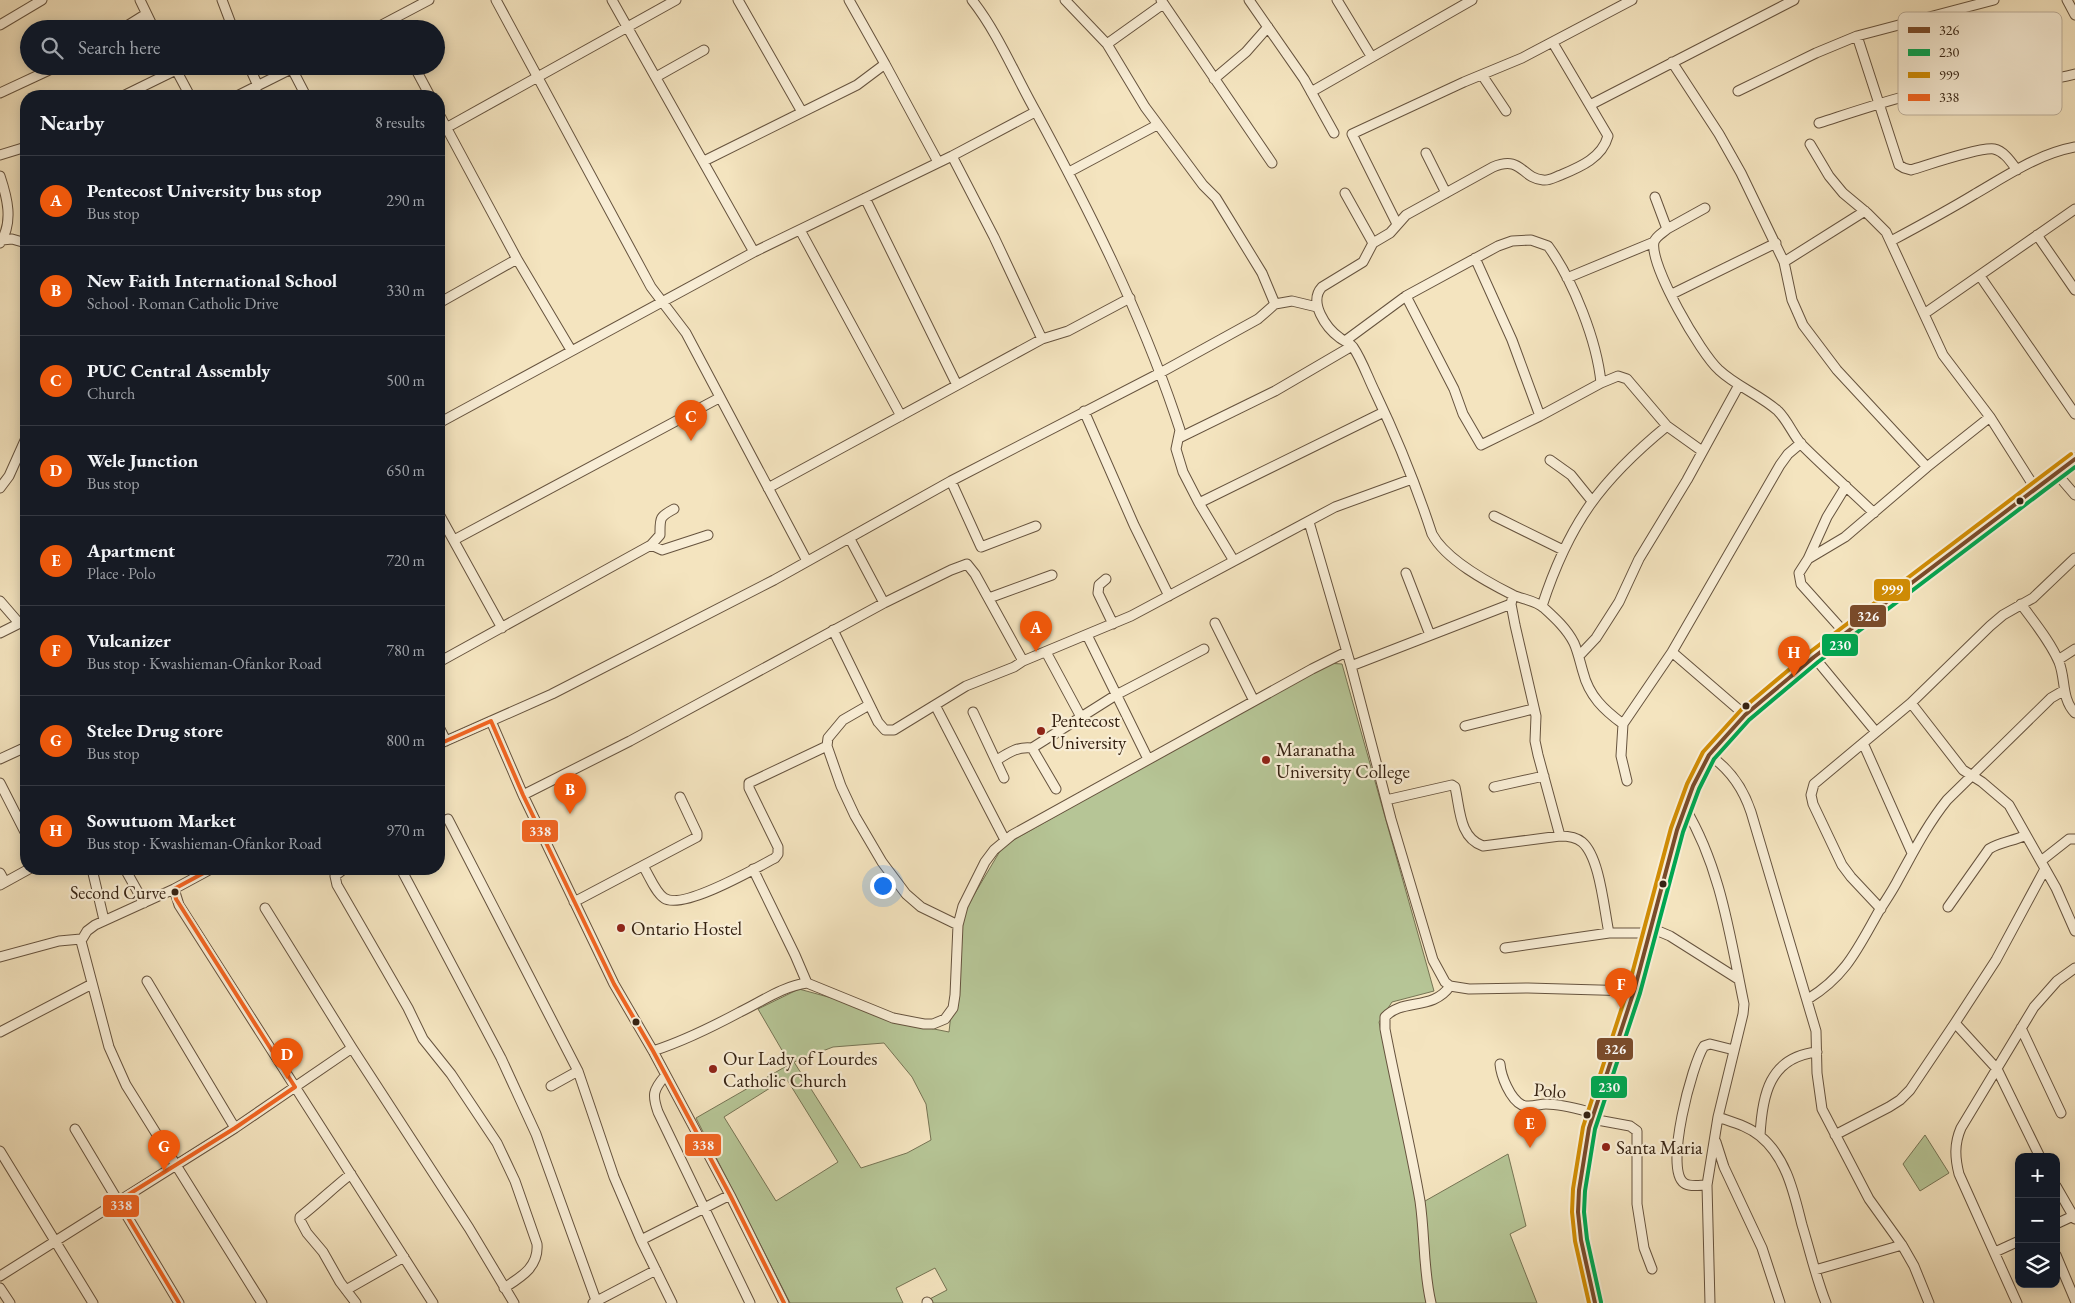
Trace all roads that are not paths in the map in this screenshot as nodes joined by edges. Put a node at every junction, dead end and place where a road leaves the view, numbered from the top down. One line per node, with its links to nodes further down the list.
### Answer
1 (42, 0): 27 (street)
2 (140, 0): 21 (street)
3 (222, 0): 25 (street)
4 (428, 0): 26 (street)
5 (496, 0): 49 (street)
6 (612, 0): 29 (street)
7 (676, 0): 29 (street)
8 (738, 0): 63 (street)
9 (849, 0): 37 (street)
10 (972, 0): 64 (street)
11 (1065, 0): 33 (street)
12 (1249, 0): 30 (street)
13 (1337, 0): 35 (street)
14 (1472, 0): 35 (street)
15 (1632, 0): 32 (street)
16 (1794, 0): 36 (street)
17 (1994, 0): 20 (street)
18 (2067, 0): 22 (street)
19 (1162, 2): 33 (street); 50 (street)
20 (1948, 12)
21 (146, 14): 23 (street); 24 (street)
22 (2075, 15)
23 (136, 20)
24 (149, 20)
25 (230, 20)
26 (400, 20)
27 (0, 24)
28 (1898, 25): 31 (street)
29 (626, 27): 48 (street); 49 (street)
30 (1268, 27): 50 (street); 58 (street)
31 (1857, 36): 57 (street); 61 (street)
32 (1553, 43): 46 (street); 62 (street)
33 (1107, 44): 67 (street)
34 (704, 50): 48 (street)
35 (1371, 56): 58 (street)
36 (1672, 62): 62 (street); 98 (street)
37 (885, 64): 63 (street); 77 (street)
38 (2075, 74): 47 (street)
39 (39, 75): 59 (street)
40 (162, 75): 52 (street)
41 (179, 75): 53 (street)
42 (254, 75): 51 (street)
43 (280, 75): 51 (street)
44 (297, 75): 55 (street)
45 (419, 75): 56 (street)
46 (1482, 75): 65 (street); 89 (street)
47 (2062, 76)
48 (656, 77): 76 (street)
49 (538, 78): 68 (street); 110 (street)
50 (1214, 80): 78 (street)
51 (258, 86): 54 (street)
52 (134, 90)
53 (187, 90)
54 (250, 90)
55 (303, 90)
56 (427, 90)
57 (1738, 91)
58 (1311, 92): 69 (street)
59 (0, 93)
60 (1898, 99): 61 (street)
61 (1879, 103): 66 (street); 79 (street)
62 (1590, 105): 83 (street)
63 (802, 112): 76 (street)
64 (1035, 112): 75 (street); 80 (street)
65 (1506, 112)
66 (1819, 123)
67 (1157, 124): 80 (street); 111 (street)
68 (446, 128): 101 (street)
69 (1334, 133)
70 (1810, 144): 88 (street)
71 (2075, 147): 79 (street)
72 (20, 149): 74 (street)
73 (1426, 153): 83 (street)
74 (0, 155)
75 (952, 156): 77 (street); 114 (street)
76 (704, 161): 99 (street)
77 (938, 162): 85 (street)
78 (1272, 163)
79 (2017, 170): 94 (street)
80 (1069, 172): 108 (street)
81 (0, 176): 95 (street)
82 (1345, 193): 97 (street)
83 (1446, 193): 89 (street)
84 (1655, 197): 90 (street)
85 (865, 198): 91 (street); 119 (street)
86 (1705, 208): 90 (street)
87 (2075, 209): 92 (street)
88 (1865, 211): 94 (street); 102 (street)
89 (1398, 224): 97 (street)
90 (1668, 229): 96 (street)
91 (800, 230): 99 (street); 125 (street)
92 (2037, 235): 103 (street); 105 (street)
93 (20, 241): 95 (street)
94 (1891, 241): 113 (street)
95 (1, 242)
96 (1654, 242): 104 (street); 106 (street)
97 (1374, 243): 112 (street)
98 (1776, 243): 102 (street); 106 (street)
99 (754, 252): 110 (street)
100 (1474, 258): 104 (street); 107 (street); 126 (street)
101 (517, 259): 109 (street); 116 (street)
102 (1784, 262): 136 (street)
103 (1980, 276): 113 (street); 124 (street)
104 (1567, 278): 118 (street)
105 (2075, 290)
106 (1672, 294): 120 (street)
107 (1406, 296): 115 (street); 126 (street)
108 (1130, 298): 114 (street); 117 (street)
109 (445, 300)
110 (660, 302): 116 (street); 121 (street)
111 (1275, 304): 112 (street); 117 (street)
112 (1317, 307): 115 (street)
113 (1924, 314): 127 (street)
114 (1042, 339): 119 (street)
115 (1349, 344): 123 (street); 130 (street)
116 (570, 350): 128 (street)
117 (1160, 373): 122 (street); 130 (street)
118 (1601, 383): 126 (street); 129 (street)
119 (957, 384): 125 (street)
120 (1739, 385): 131 (street); 133 (street)
121 (719, 398): 142 (street); 155 (street)
122 (1084, 411): 139 (street); 165 (street)
123 (1384, 412): 138 (street); 146 (street)
124 (2075, 414)
125 (901, 416): 142 (street)
126 (1540, 416)
127 (1990, 417): 136 (street); 143 (street)
128 (445, 420)
129 (1667, 426): 133 (street); 145 (street)
130 (1179, 438): 146 (street)
131 (1801, 443): 140 (street); 186 (street)
132 (20, 451): 141 (street)
133 (1702, 451): 187 (street)
134 (2075, 459): 137 (main road)
135 (1550, 460): 145 (street)
136 (1927, 467): 148 (street)
137 (2056, 473): 143 (main road); 144 (street)
138 (1412, 479): 150 (street); 167 (street)
139 (951, 481): 152 (street); 154 (street)
140 (1846, 486): 148 (street); 159 (street)
141 (0, 488)
142 (768, 488): 160 (street)
143 (2035, 488): 179 (main road)
144 (2075, 495)
145 (1592, 501): 157 (street)
146 (1198, 503): 161 (street)
147 (674, 508): 156 (street)
148 (1874, 513): 159 (street)
149 (1494, 516): 157 (street)
150 (1309, 522): 161 (street); 185 (street)
151 (445, 524): 155 (street)
152 (1036, 526)
153 (708, 535): 156 (street)
154 (850, 539): 160 (street); 169 (street)
155 (454, 540): 176 (street)
156 (651, 545): 176 (street)
157 (1563, 550): 171 (street)
158 (2075, 558): 170 (street)
159 (1808, 559): 179 (street)
160 (807, 562): 204 (street)
161 (1234, 562): 165 (street)
162 (1406, 574): 181 (street)
163 (1052, 575): 166 (street)
164 (1106, 579): 175 (street)
165 (1168, 596): 175 (street)
166 (989, 598): 169 (street); 191 (street)
167 (1512, 600): 171 (street); 181 (street); 199 (street)
168 (0, 602): 172 (street)
169 (884, 603): 177 (street)
170 (2021, 604): 190 (street); 196 (street)
171 (1542, 606): 187 (street)
172 (20, 619)
173 (1215, 622): 195 (street)
174 (20, 623): 178 (street)
175 (1113, 624): 180 (street)
176 (502, 628): 189 (street)
177 (833, 630): 198 (street); 224 (street)
178 (0, 633)
179 (1845, 633): 188 (main road)
180 (1087, 635): 184 (street); 194 (street)
181 (1430, 635): 192 (street)
182 (1204, 649): 194 (street)
183 (2075, 649): 190 (street)
184 (1046, 652): 191 (street); 203 (street)
185 (1346, 652): 192 (street); 195 (street)
186 (1672, 652): 202 (street); 205 (street)
187 (1579, 656): 205 (street)
188 (1814, 657): 202 (main road); 207 (street)
189 (445, 659)
190 (2058, 660): 193 (street)
191 (1023, 661): 197 (street)
192 (1351, 666): 226 (street)
193 (2064, 691): 201 (street); 218 (street)
194 (1116, 695): 203 (street); 215 (street)
195 (1254, 701): 215 (street)
196 (1911, 703): 207 (street); 218 (street)
197 (935, 705): 198 (street); 233 (street)
198 (869, 706): 210 (street)
199 (1533, 709): 206 (street); 217 (street)
200 (973, 712): 216 (street)
201 (2075, 713)
202 (1745, 714): 213 (main road)
203 (1081, 717): 211 (street)
204 (491, 721): 208 (street); 224 (street)
205 (1623, 724): 220 (street)
206 (1465, 726)
207 (1876, 732): 209 (street)
208 (445, 742)
209 (1863, 743): 234 (street); 251 (street)
210 (827, 746): 237 (street); 253 (street)
211 (1032, 748): 216 (street); 223 (street)
212 (20, 750): 214 (street)
213 (1709, 755): 227 (main road); 267 (street)
214 (0, 759)
215 (1148, 759): 233 (street)
216 (996, 760): 219 (street)
217 (1544, 776): 222 (street); 231 (street)
218 (1972, 777): 230 (street); 234 (street)
219 (1004, 778)
220 (1627, 781)
221 (0, 784): 229 (street)
222 (1494, 788)
223 (1056, 789)
224 (523, 795): 247 (street)
225 (680, 797): 236 (street)
226 (1386, 800): 231 (street); 265 (street)
227 (1685, 808): 254 (main road); 261 (street)
228 (448, 820): 277 (street)
229 (20, 822)
230 (2026, 835): 235 (street); 249 (street)
231 (1560, 836): 256 (street)
232 (2075, 839): 235 (street)
233 (1005, 840): 253 (street)
234 (1912, 853): 251 (street)
235 (2043, 865): 255 (street); 268 (street)
236 (643, 866): 237 (street); 247 (street)
237 (753, 869): 263 (street)
238 (0, 872): 245 (street)
239 (20, 874): 245 (street)
240 (93, 875): 252 (street)
241 (128, 875): 248 (street)
242 (200, 875): 246 (street)
243 (336, 875): 312 (street)
244 (404, 875): 315 (street)
245 (3, 884)
246 (174, 889): 248 (street); 280 (street)
247 (574, 902): 273 (street)
248 (144, 903): 252 (street)
249 (1948, 907)
250 (265, 908): 271 (street)
251 (1881, 909): 267 (street)
252 (104, 920): 257 (street)
253 (958, 925): 263 (street)
254 (1650, 930): 256 (street); 261 (street); 266 (main road)
255 (2075, 932)
256 (1609, 933): 258 (street)
257 (81, 939): 259 (street); 264 (street)
258 (1505, 948)
259 (0, 957)
260 (2075, 968): 269 (street)
261 (1738, 979): 272 (street)
262 (147, 981): 284 (street)
263 (806, 983): 273 (street)
264 (92, 984): 270 (street); 291 (street)
265 (1450, 986): 266 (street); 326 (street)
266 (1634, 991): 282 (main road)
267 (1808, 999): 274 (street)
268 (1955, 1023): 276 (street); 286 (street)
269 (2021, 1028): 276 (street); 281 (street)
270 (0, 1032)
271 (352, 1048): 280 (street); 312 (street)
272 (1734, 1050): 283 (street); 293 (street)
273 (653, 1051): 278 (street)
274 (1817, 1052): 286 (street); 287 (street)
275 (1500, 1064): 282 (street, Polo)
276 (1997, 1069): 290 (street); 304 (street)
277 (578, 1071): 279 (street); 300 (street)
278 (666, 1076): 295 (street); 297 (street)
279 (552, 1086)
280 (295, 1088): 284 (street); 292 (street)
281 (2061, 1113)
282 (1592, 1116): 307 (street); 327 (main road)
283 (1718, 1117): 287 (street); 288 (street)
284 (235, 1128): 291 (street)
285 (75, 1129): 296 (street)
286 (1835, 1135): 303 (street)
287 (1760, 1136): 309 (street)
288 (1715, 1137): 293 (street); 329 (street)
289 (0, 1151): 301 (street)
290 (2038, 1153)
291 (176, 1166): 296 (street); 319 (street)
292 (350, 1174): 305 (street); 313 (street)
293 (1707, 1185): 328 (street)
294 (2060, 1192): 298 (street)
295 (730, 1196): 297 (street); 325 (street)
296 (118, 1201): 301 (street); 318 (street)
297 (705, 1208): 300 (street); 324 (street)
298 (2073, 1213): 299 (street)
299 (2060, 1221)
300 (641, 1240): 308 (street)
301 (54, 1241): 310 (street); 317 (street)
302 (2015, 1243): 304 (street)
303 (1902, 1245): 309 (street); 331 (street)
304 (1995, 1252): 332 (street)
305 (404, 1257): 313 (street); 321 (street)
306 (2060, 1264): 314 (street)
307 (1652, 1269)
308 (656, 1270): 315 (street); 323 (street)
309 (1815, 1270): 330 (street)
310 (0, 1276)
311 (0, 1288): 316 (street)
312 (504, 1288): 322 (street)
313 (346, 1290): 320 (street)
314 (2075, 1300)
315 (595, 1302)
316 (10, 1303)
317 (93, 1303)
318 (179, 1303)
319 (262, 1303)
320 (356, 1303)
321 (434, 1303)
322 (514, 1303)
323 (672, 1303)
324 (750, 1303)
325 (784, 1303)
326 (1431, 1303)
327 (1595, 1303)
328 (1710, 1303)
329 (1780, 1303)
330 (1826, 1303)
331 (1929, 1303)
332 (2017, 1303)

